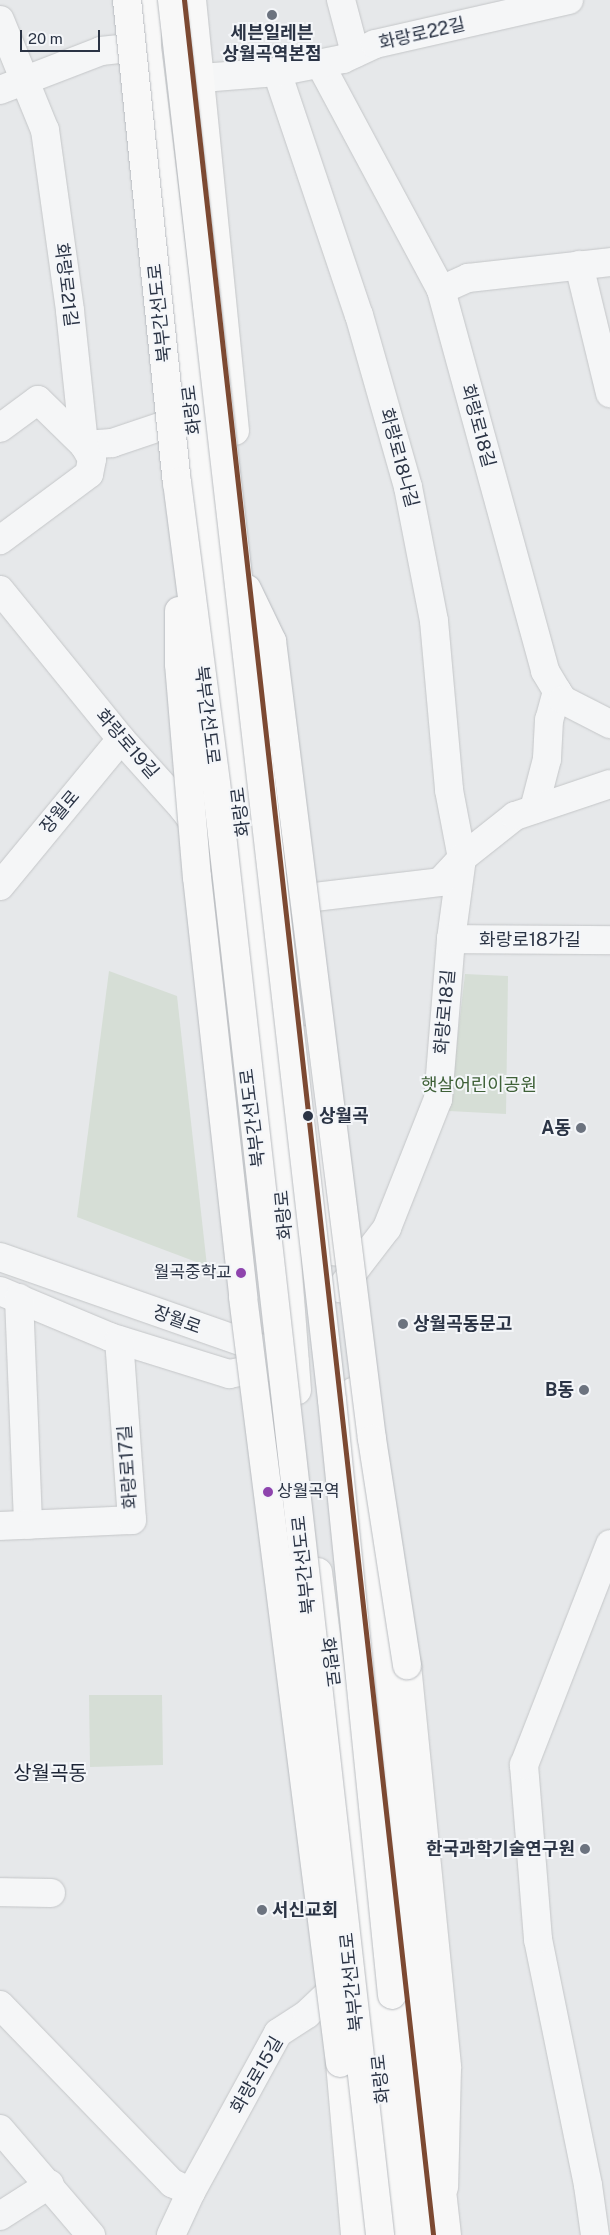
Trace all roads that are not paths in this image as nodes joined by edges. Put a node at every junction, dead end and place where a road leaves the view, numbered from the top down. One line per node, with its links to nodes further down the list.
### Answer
1 (127, 0): 21 (main road, 북부간선도로, bridge)
2 (148, 0): 8 (main road, 화랑로)
3 (172, 0): 23 (main road, bridge)
4 (192, 0): 12 (main road, 화랑로)
5 (342, 0): 9 (street)
6 (569, 0): 9 (street, 화랑로22길)
7 (0, 20): 13 (street, 화랑로21길)
8 (147, 46): 13 (street); 18 (main road, 화랑로)
9 (355, 53): 10 (street, 화랑로22길)
10 (320, 64): 11 (street, 화랑로22길); 16 (street, 화랑로18길)
11 (277, 72): 12 (street, 화랑로22길); 30 (street, 화랑로18나길)
12 (202, 78): 33 (main road, 화랑로)
13 (12, 85): 20 (street, 화랑로21길)
14 (610, 262): 15 (street)
15 (578, 265): 16 (street); 17 (street)
16 (441, 290): 25 (street, 화랑로18길)
17 (610, 393)
18 (192, 416): 20 (street); 32 (main road, 화랑로)
19 (0, 428): 20 (street)
20 (84, 446): 22 (street)
21 (178, 482): 60 (main road, bridge); 61 (main road, 북부간선도로, bridge)
22 (0, 540)
23 (237, 570): 53 (main road, bridge); 63 (main road, bridge)
24 (0, 590): 27 (street, 화랑로19길)
25 (557, 691): 26 (street); 29 (street)
26 (610, 724)
27 (121, 739): 31 (street, 장월로); 32 (street, 화랑로19길)
28 (610, 784): 29 (street)
29 (534, 809): 30 (street)
30 (462, 858): 33 (street); 34 (street, 화랑로18길)
31 (0, 886)
32 (251, 900): 37 (main road, 화랑로)
33 (281, 901): 36 (main road, 화랑로)
34 (451, 939): 35 (street, 화랑로18가길); 39 (street, 화랑로18길)
35 (610, 940)
36 (324, 1171): 37 (main road); 39 (main road, 화랑로)
37 (281, 1178): 42 (main road, 화랑로)
38 (0, 1257): 42 (street, 장월로)
39 (340, 1288): 43 (main road, 화랑로)
40 (10, 1295): 41 (street); 44 (street)
41 (120, 1340): 42 (street); 44 (street, 화랑로17길)
42 (294, 1360): 43 (main road, 장월로); 49 (main road, 화랑로)
43 (352, 1388): 53 (main road, 화랑로)
44 (28, 1525): 45 (street, 화랑로17길)
45 (0, 1526)
46 (610, 1544): 65 (street)
47 (0, 1892): 48 (street)
48 (51, 1893)
49 (367, 1956): 54 (street, 화랑로15길); 62 (main road, 화랑로)
50 (0, 2005): 54 (street)
51 (0, 2129): 52 (street)
52 (50, 2184): 55 (street); 58 (street)
53 (444, 2187): 64 (main road, 화랑로)
54 (191, 2192): 59 (street, 화랑로15길)
55 (0, 2216)
56 (0, 2229): 57 (street)
57 (3, 2235)
58 (91, 2235)
59 (171, 2235)
60 (355, 2235)
61 (380, 2235)
62 (397, 2235)
63 (421, 2235)
64 (447, 2235)
65 (595, 2235)

